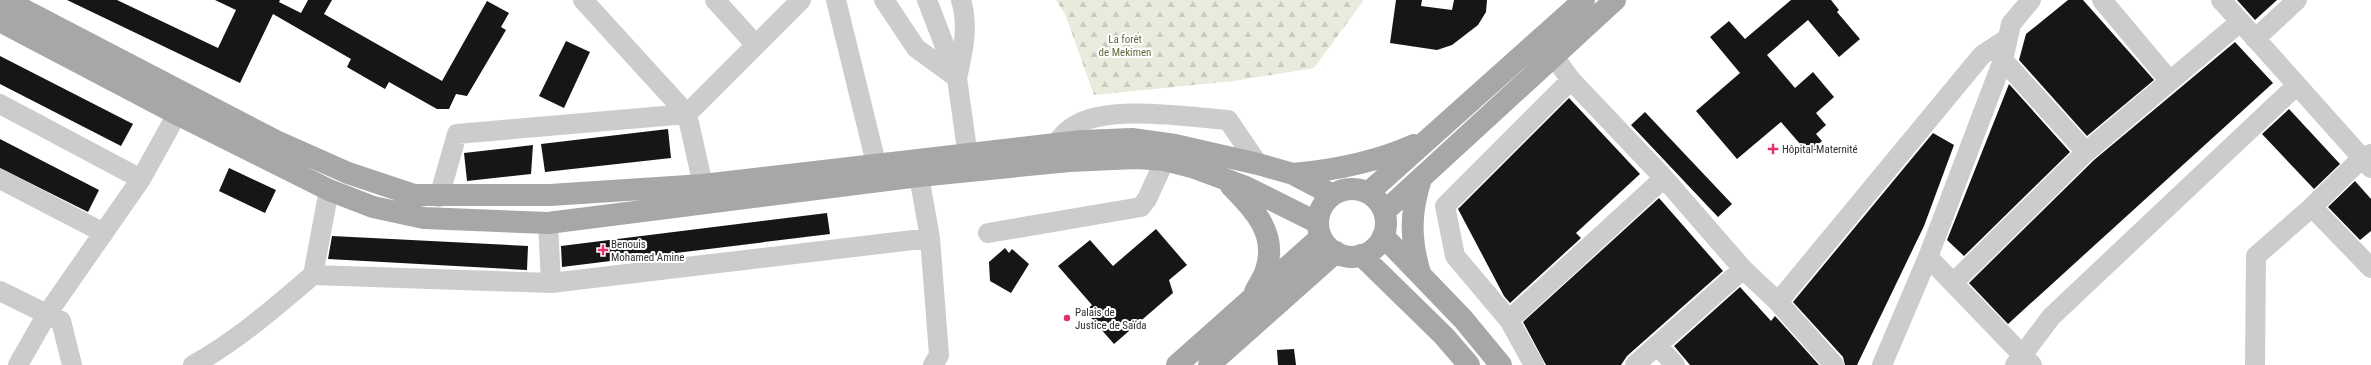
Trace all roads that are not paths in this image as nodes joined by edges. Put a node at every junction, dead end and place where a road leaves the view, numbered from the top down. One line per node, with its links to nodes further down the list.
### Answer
1 (5, 0): 49 (main road)
2 (583, 0): 29 (street)
3 (715, 0): 20 (street)
4 (801, 0): 20 (street)
5 (836, 0): 36 (street)
6 (884, 0): 23 (street)
7 (927, 0): 23 (street)
8 (961, 0): 23 (street)
9 (1584, 0): 17 (main road)
10 (1615, 0): 21 (main road)
11 (2031, 0): 18 (street)
12 (2102, 0): 25 (street)
13 (2221, 0): 16 (street)
14 (2297, 0): 19 (street)
15 (0, 21): 28 (main road)
16 (2240, 22): 19 (street); 25 (street)
17 (1540, 38): 21 (street); 30 (main road)
18 (2008, 38): 22 (street); 67 (street)
19 (2255, 38): 26 (street)
20 (756, 45): 29 (street)
21 (1553, 56): 24 (street); 43 (main road)
22 (2003, 60): 32 (street); 59 (street)
23 (957, 78): 35 (street)
24 (1571, 80): 40 (street); 70 (street)
25 (2169, 80): 32 (street)
26 (2297, 85): 34 (street); 72 (street)
27 (0, 104): 42 (street)
28 (177, 114): 42 (street); 46 (main road)
29 (687, 114): 45 (street); 49 (street)
30 (1428, 138): 38 (main road); 47 (main road)
31 (1054, 145): 35 (main road); 37 (main road); 37 (street)
32 (2086, 152): 64 (street)
33 (1166, 160): 35 (main road); 44 (main road); 54 (street)
34 (2368, 160): 50 (street)
35 (968, 163): 36 (main road); 39 (main road)
36 (876, 164): 45 (main road)
37 (1258, 164): 38 (main road)
38 (1293, 174): 48 (main road)
39 (919, 176): 52 (main road); 57 (street)
40 (1664, 178): 61 (street); 70 (street)
41 (0, 179): 53 (street)
42 (141, 179): 53 (street)
43 (1421, 179): 51 (main road); 62 (main road)
44 (1228, 182): 56 (main road); 68 (main road)
45 (703, 185): 49 (main road)
46 (328, 190): 52 (main road); 63 (street)
47 (1368, 193): 48 (main road); 51 (main road)
48 (1333, 196): 56 (main road)
49 (439, 197)
50 (2312, 207): 60 (street); 86 (street)
51 (1384, 212): 55 (main road)
52 (548, 223): 65 (street)
53 (104, 233): 69 (street)
54 (988, 233)
55 (1383, 236): 58 (main road); 62 (main road)
56 (1325, 237): 58 (main road); 68 (main road); 78 (main road)
57 (930, 238): 65 (street); 76 (street)
58 (1361, 255): 79 (main road)
59 (1928, 257): 64 (street); 85 (street)
60 (2371, 268)
61 (1743, 269): 67 (street); 71 (street)
62 (1421, 274): 80 (main road)
63 (313, 275): 65 (street); 75 (street)
64 (1954, 282): 72 (street)
65 (551, 283)
66 (0, 291): 69 (street)
67 (1778, 302): 84 (street)
68 (1249, 303): 77 (main road)
69 (47, 314): 73 (street); 74 (street)
70 (1509, 320): 81 (street)
71 (1657, 345): 82 (street); 83 (street)
72 (2023, 361)
73 (18, 365)
74 (72, 365)
75 (193, 365)
76 (933, 365)
77 (1177, 365)
78 (1209, 365)
79 (1469, 365)
80 (1501, 365)
81 (1534, 365)
82 (1635, 365)
83 (1675, 365)
84 (1834, 365)
85 (1882, 365)
86 (2254, 365)

